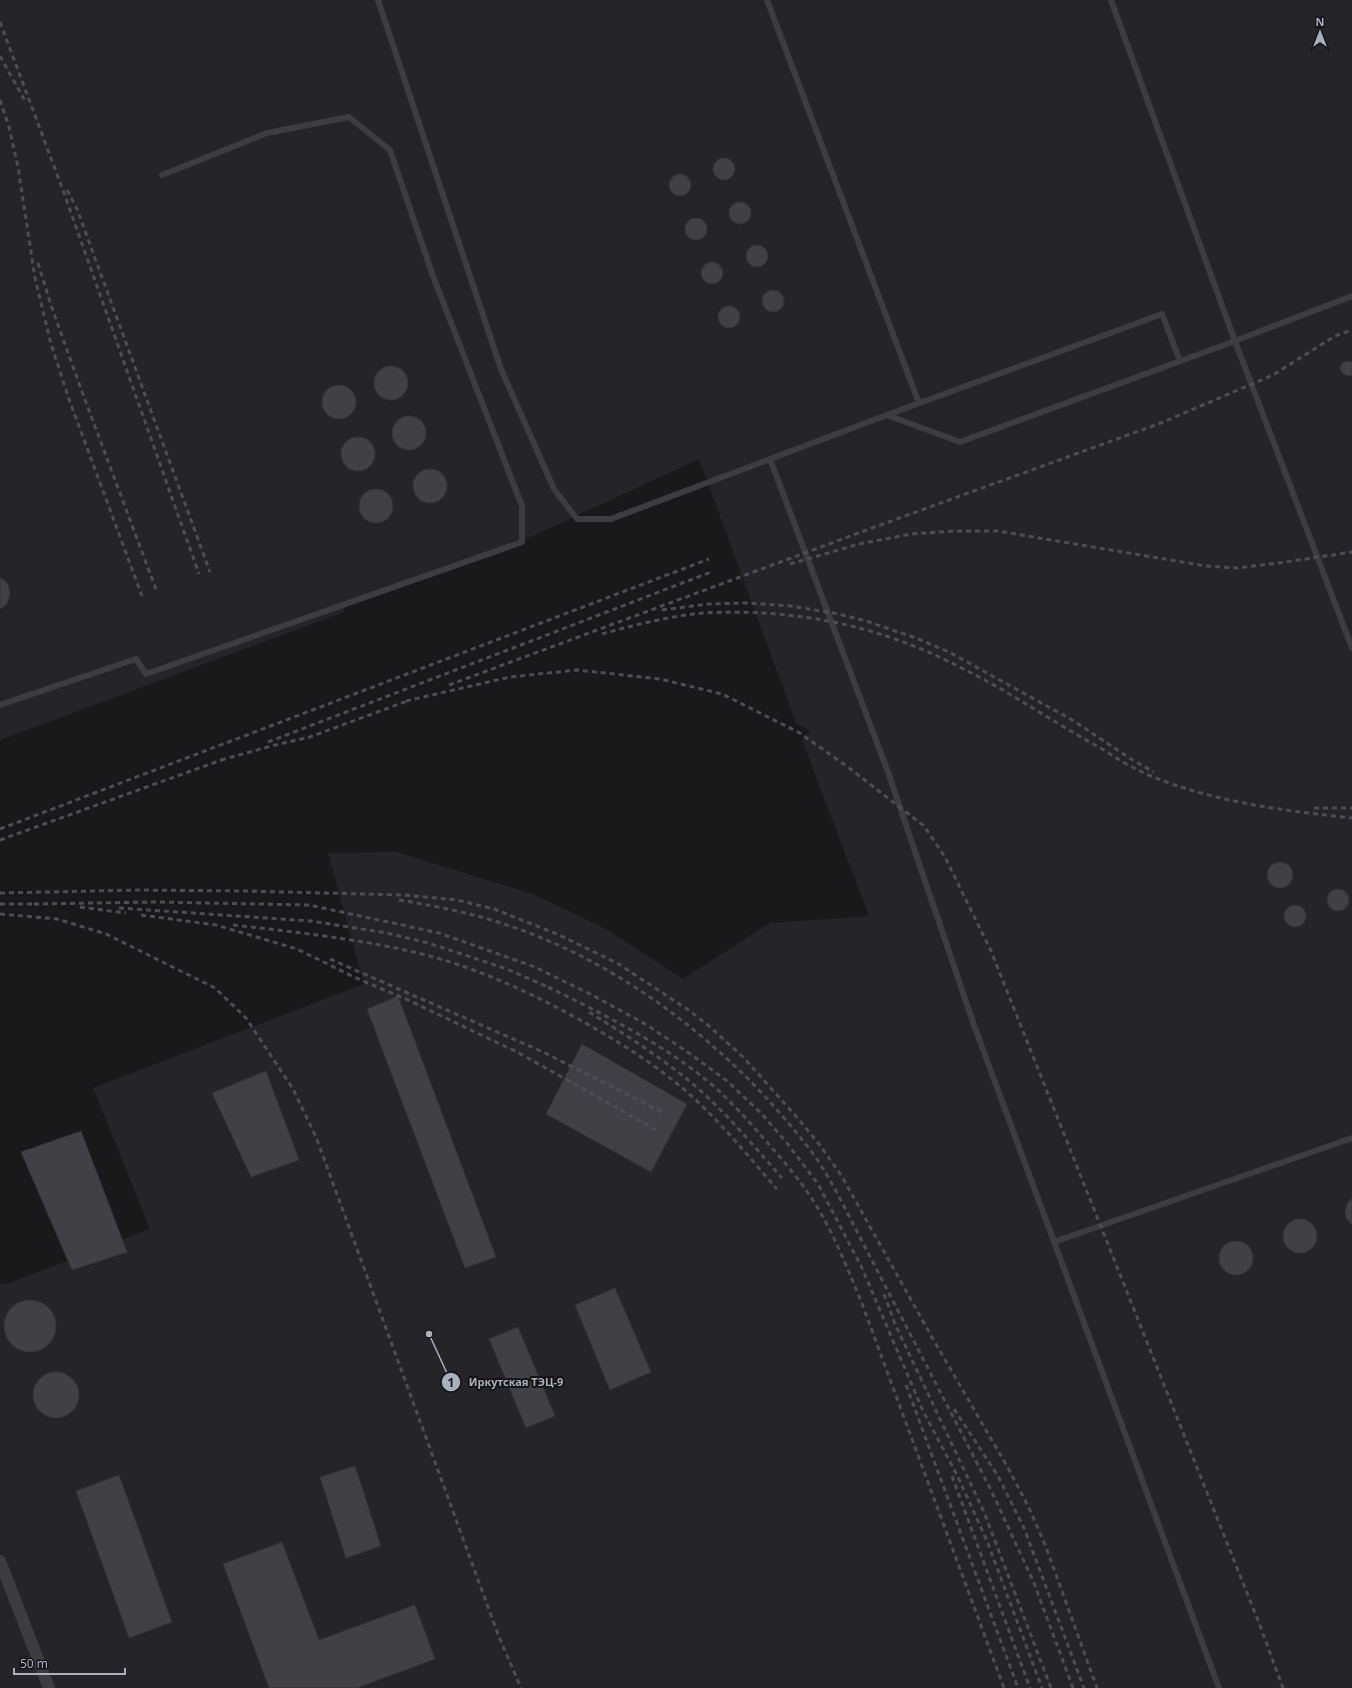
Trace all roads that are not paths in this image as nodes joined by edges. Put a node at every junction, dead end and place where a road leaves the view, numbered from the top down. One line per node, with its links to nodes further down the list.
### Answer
1 (378, 0): 10 (lane)
2 (767, 0): 8 (lane)
3 (1111, 0): 6 (lane)
4 (162, 175): 12 (lane)
5 (1352, 296): 6 (lane)
6 (1235, 341): 7 (lane); 11 (lane)
7 (1180, 361): 8 (lane); 9 (lane)
8 (920, 403): 9 (lane)
9 (887, 415): 10 (lane)
10 (770, 459): 14 (lane)
11 (1352, 648)
12 (0, 705)
13 (1352, 1138): 14 (lane)
14 (1054, 1242): 17 (lane)
15 (0, 1561): 16 (street)
16 (50, 1688)
17 (1219, 1688)

